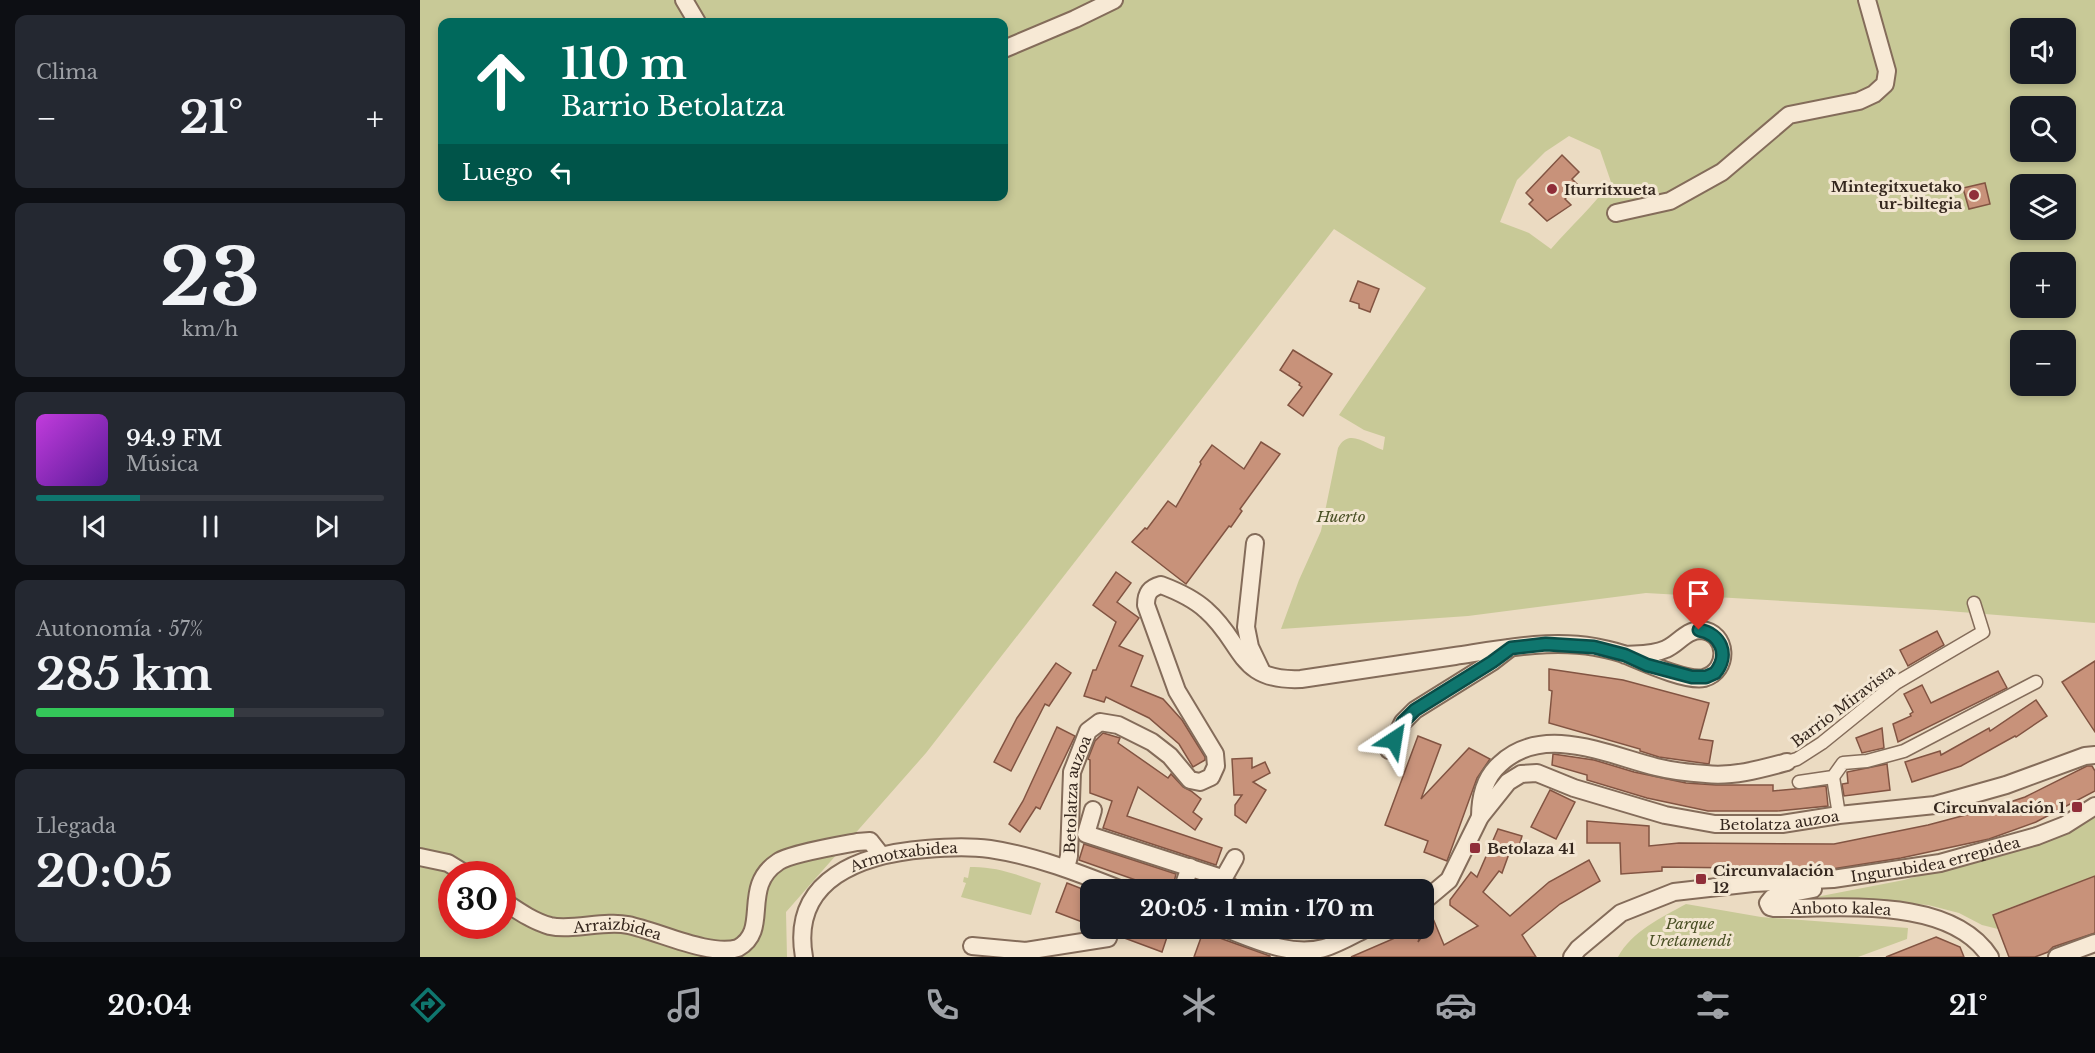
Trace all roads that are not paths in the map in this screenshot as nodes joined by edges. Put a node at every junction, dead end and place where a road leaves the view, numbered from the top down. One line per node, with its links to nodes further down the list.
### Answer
1 (684, 0): 4 (street)
2 (1114, 0): 5 (street)
3 (1867, 0): 6 (street)
4 (695, 18)
5 (1008, 47)
6 (1616, 213)
7 (1254, 543): 11 (street)
8 (1974, 603): 15 (street, Barrio Miravista)
9 (1511, 648): 10 (street); 11 (street); 13 (street)
10 (1625, 655): 10 (street)
11 (1263, 674): 27 (street, Betolatza auzoa)
12 (2036, 682): 16 (street)
13 (1389, 750)
14 (2095, 755): 20 (street, Betolatza auzoa)
15 (1787, 762): 21 (street, Betolatza auzoa)
16 (1833, 777): 17 (street); 20 (street)
17 (1799, 782)
18 (2095, 806): 28 (street, Ingurubidea errepidea)
19 (1093, 810): 26 (street, Betolatza auzoa)
20 (1839, 815): 21 (street, Betolatza auzoa)
21 (1480, 817): 33 (street, Betolatza auzoa)
22 (880, 855): 27 (street, Armotxabidea); 34 (street, Arraizbidea); 40 (street, Armotxabidea)
23 (420, 857): 25 (street)
24 (1235, 858): 32 (street)
25 (439, 861)
26 (1190, 867): 30 (street); 31 (street, Betolatza auzoa)
27 (1066, 868): 29 (street, Betolatza auzoa)
28 (1886, 871): 41 (street, Ingurubidea errepidea); 42 (street, Anboto kalea)
29 (1094, 879)
30 (1186, 879)
31 (1211, 879)
32 (1223, 879)
33 (1434, 893)
34 (516, 909)
35 (1102, 939): 39 (street)
36 (1254, 939): 37 (street)
37 (1343, 939)
38 (2095, 944): 43 (street)
39 (972, 946)
40 (804, 957)
41 (1572, 957)
42 (1990, 957)
43 (2057, 957)

